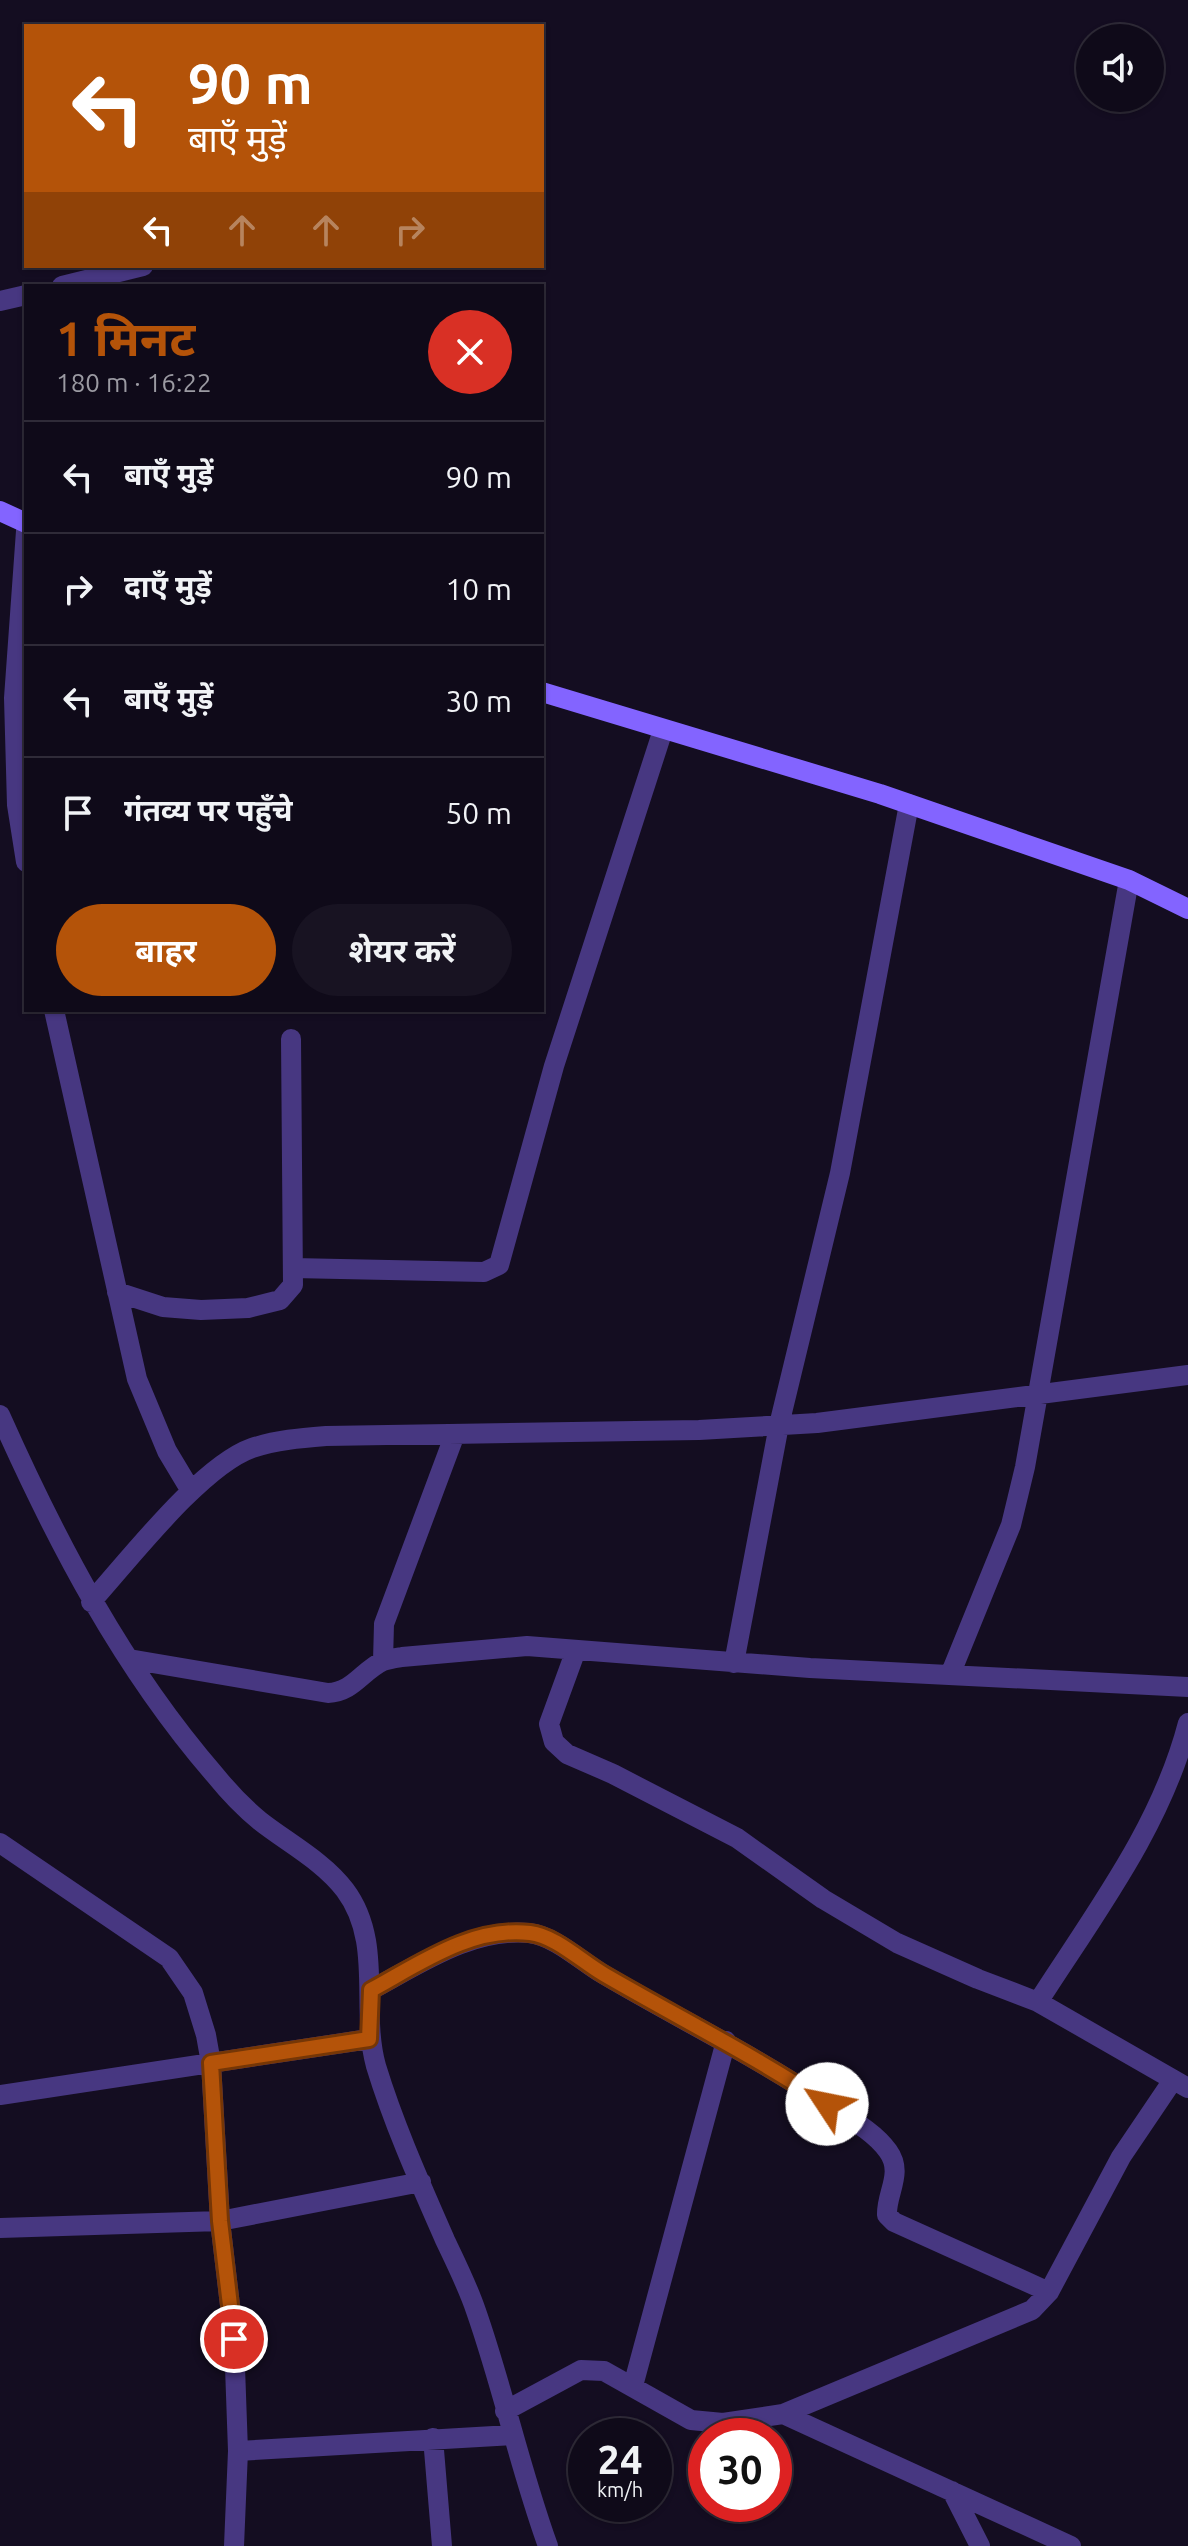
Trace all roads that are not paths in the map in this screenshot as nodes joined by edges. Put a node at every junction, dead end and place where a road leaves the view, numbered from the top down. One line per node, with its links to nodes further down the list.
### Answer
1 (135, 268): 2 (street)
2 (70, 284)
3 (24, 295): 4 (street)
4 (0, 301)
5 (0, 511): 6 (street)
6 (24, 522)
7 (24, 559): 11 (street)
8 (544, 693): 9 (street)
9 (663, 730): 10 (street); 16 (street)
10 (909, 804): 12 (street); 21 (street)
11 (24, 849)
12 (1129, 880): 13 (street); 19 (street)
13 (1188, 909)
14 (54, 1012): 17 (street)
15 (291, 1039): 16 (street)
16 (293, 1268): 17 (street)
17 (117, 1292): 23 (street)
18 (1188, 1375): 19 (street)
19 (1037, 1395): 21 (street); 29 (street)
20 (0, 1415): 24 (street)
21 (779, 1425): 22 (street); 28 (street)
22 (455, 1434): 23 (street); 27 (street)
23 (191, 1491): 24 (street)
24 (91, 1602): 26 (street)
25 (576, 1650): 27 (street); 28 (street); 34 (street)
26 (129, 1659): 27 (street); 33 (street)
27 (383, 1661)
28 (734, 1663): 29 (street)
29 (950, 1675): 30 (street)
30 (1188, 1687)
31 (1188, 1723): 34 (street)
32 (0, 1843): 37 (street)
33 (371, 1990): 35 (street); 36 (street)
34 (1038, 2002): 38 (street)
35 (369, 2039): 37 (street); 40 (street)
36 (726, 2041): 43 (street); 44 (street)
37 (211, 2063): 39 (street); 41 (street)
38 (1181, 2084): 43 (street)
39 (0, 2095)
40 (421, 2182): 41 (street); 45 (street)
41 (220, 2221): 42 (street); 49 (street)
42 (0, 2228)
43 (1049, 2292): 46 (street)
44 (633, 2386): 45 (street); 46 (street)
45 (505, 2411): 47 (street)
46 (783, 2414): 50 (street)
47 (512, 2435): 48 (street); 53 (street)
48 (433, 2438): 49 (street); 52 (street)
49 (238, 2451): 51 (street)
50 (952, 2491): 54 (street); 55 (street)
51 (234, 2546)
52 (442, 2546)
53 (548, 2546)
54 (980, 2546)
55 (1071, 2546)

